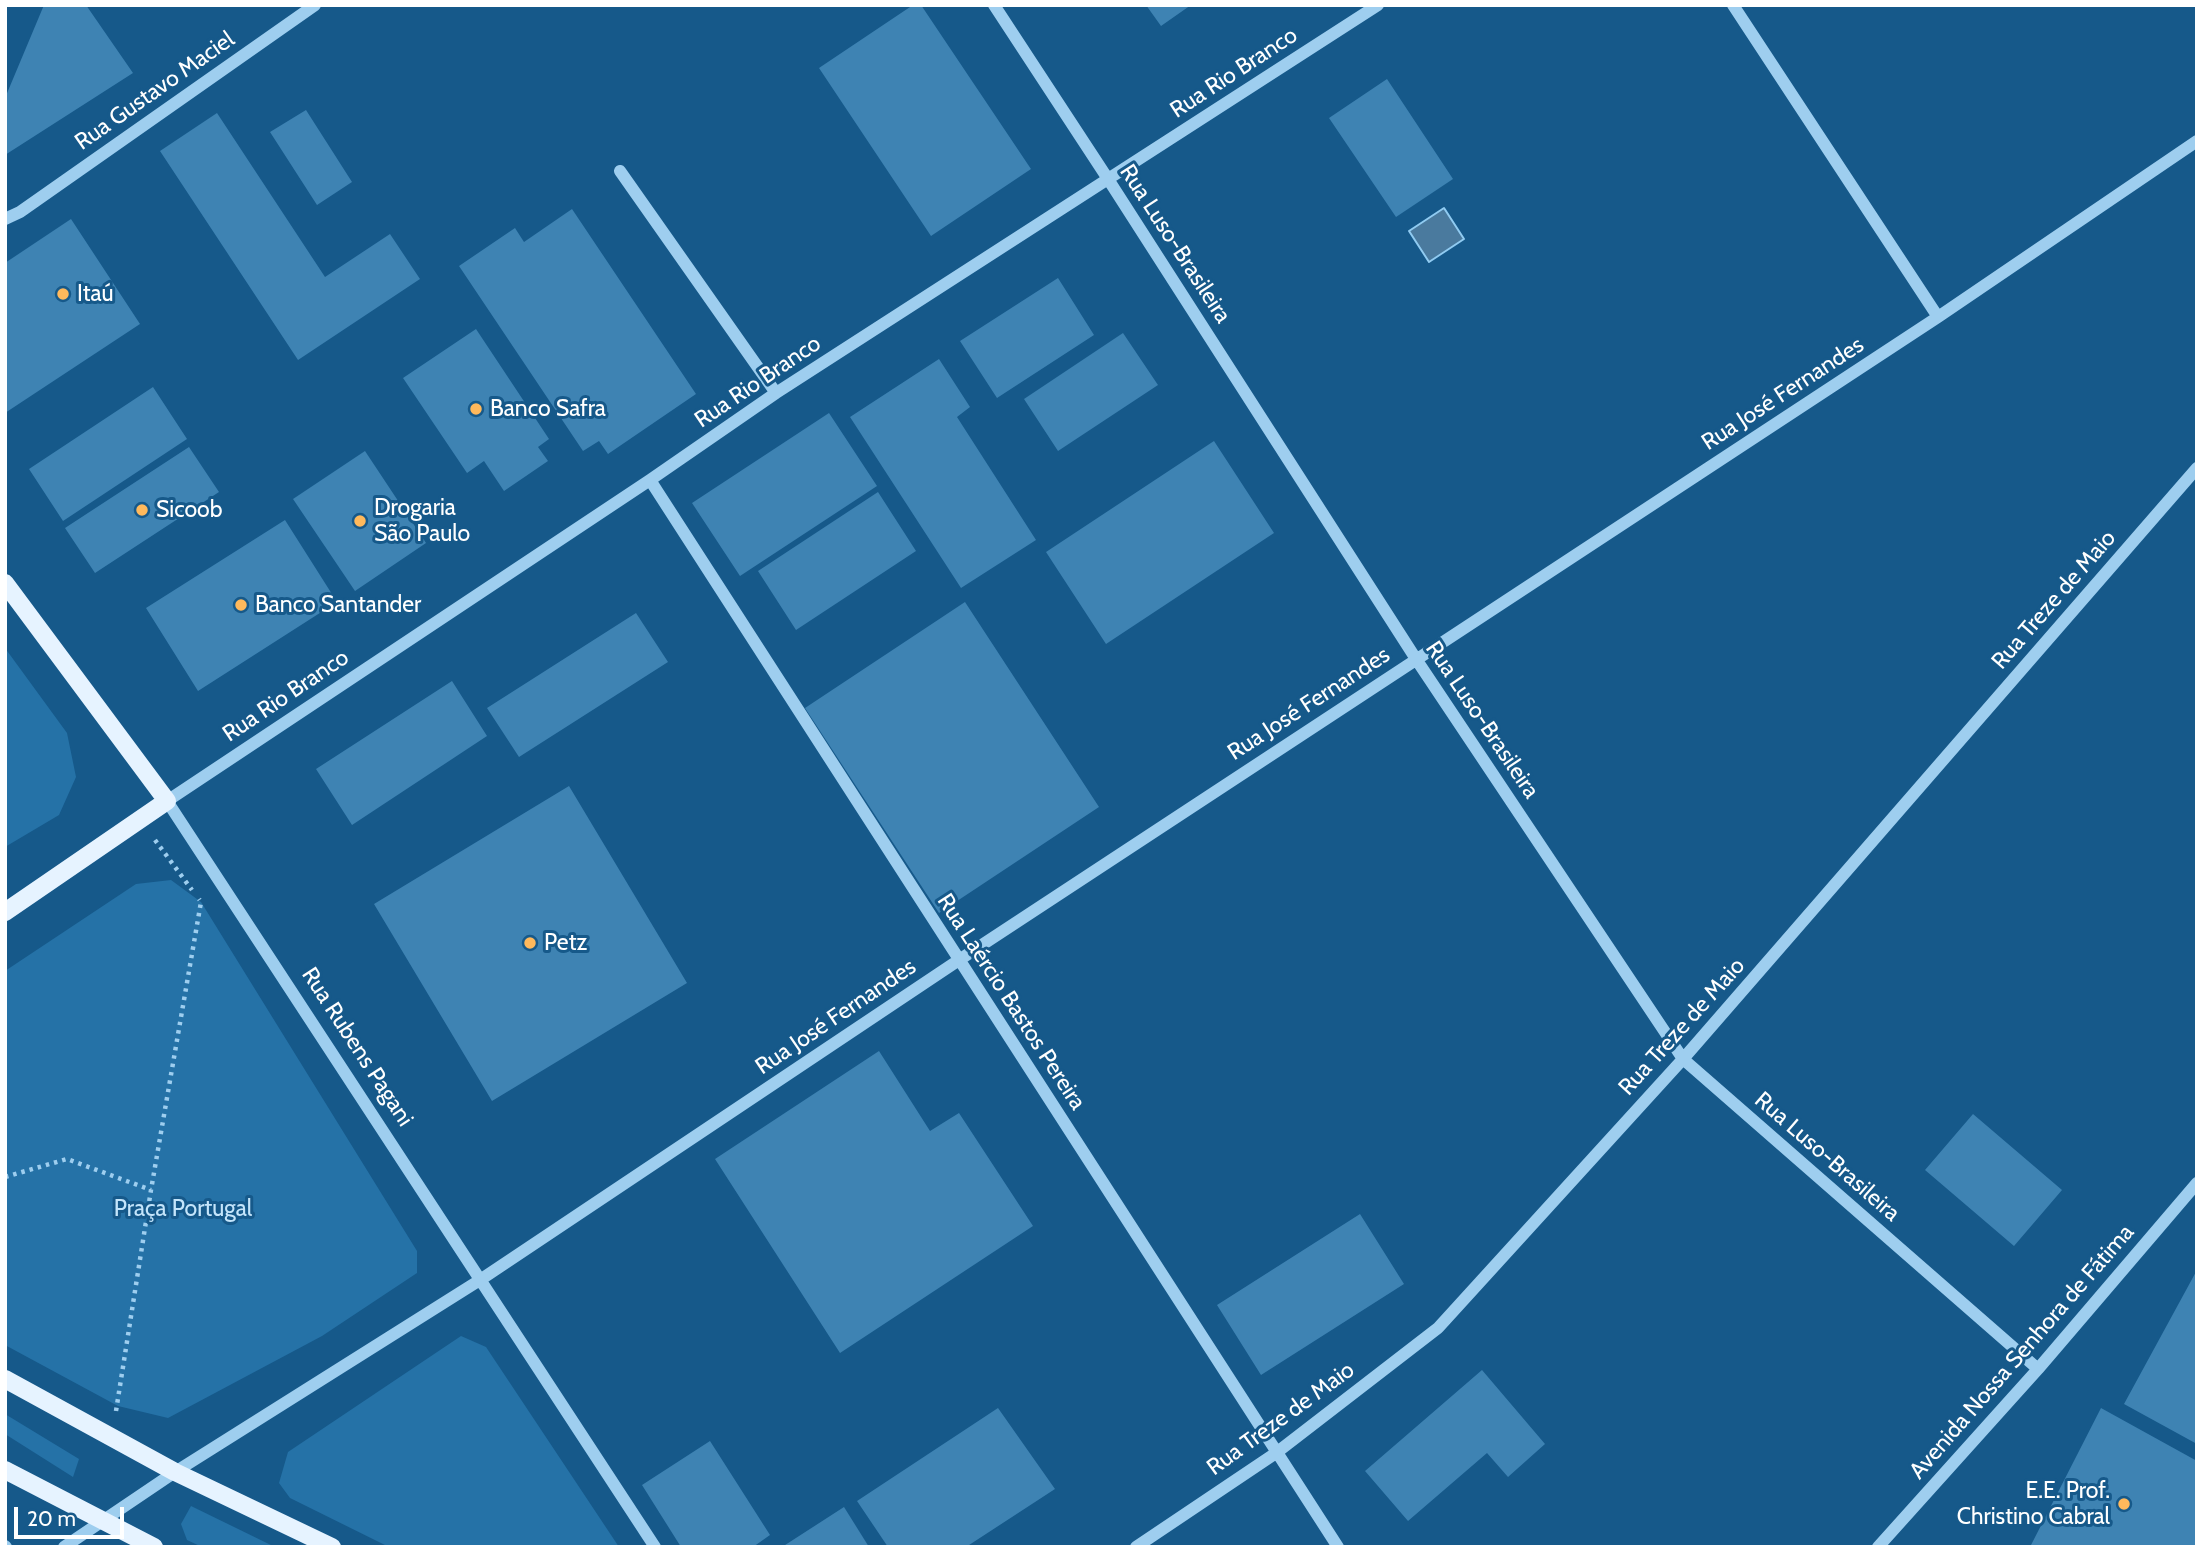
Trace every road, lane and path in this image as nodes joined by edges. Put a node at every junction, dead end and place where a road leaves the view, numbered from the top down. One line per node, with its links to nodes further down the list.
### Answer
1 (315, 5): 9 (street, Rua Gustavo Maciel)
2 (994, 5): 7 (street, Rua Luso-Brasileira)
3 (1378, 5): 7 (street, Rua Rio Branco)
4 (1733, 5): 11 (street)
5 (2197, 141): 11 (street, Rua José Fernandes)
6 (620, 171): 12 (street)
7 (1108, 178): 12 (street, Rua Rio Branco); 16 (street, Rua Luso-Brasileira)
8 (5, 206): 9 (street)
9 (20, 212): 10 (street, Rua Gustavo Maciel)
10 (5, 219)
11 (1938, 317): 16 (street, Rua José Fernandes)
12 (776, 393): 14 (street, Rua Rio Branco)
13 (2197, 468): 21 (street, Rua Treze de Maio)
14 (650, 480): 17 (street, Rua Rio Branco); 20 (street, Rua Laércio Bastos Pereira)
15 (5, 583): 17 (main road, Rua Rubens Pagani)
16 (1416, 659): 20 (street, Rua José Fernandes); 21 (street, Rua Luso-Brasileira)
17 (167, 801): 18 (main road); 25 (street, Rua Rubens Pagani)
18 (141, 818): 19 (main road); 24 (path)
19 (5, 912)
20 (959, 960): 25 (street, Rua José Fernandes); 29 (street, Rua Laércio Bastos Pereira)
21 (1683, 1059): 26 (street, Rua Luso-Brasileira); 29 (street, Rua Treze de Maio)
22 (5, 1177): 24 (path)
23 (2197, 1183): 26 (street, Avenida Nossa Senhora de Fátima)
24 (151, 1190): 28 (path)
25 (480, 1280): 31 (street); 36 (street, Rua Rubens Pagani)
26 (2038, 1369): 39 (street, Avenida Nossa Senhora de Fátima)
27 (5, 1379): 28 (main road)
28 (106, 1434): 31 (main road)
29 (1276, 1453): 37 (street, Rua Treze de Maio); 38 (street, Rua Laércio Bastos Pereira)
30 (5, 1470): 32 (main road)
31 (176, 1472): 32 (street); 35 (main road)
32 (104, 1521): 33 (street); 34 (main road)
33 (64, 1547)
34 (154, 1547)
35 (332, 1547)
36 (655, 1547)
37 (1136, 1547)
38 (1338, 1547)
39 (1878, 1547)

